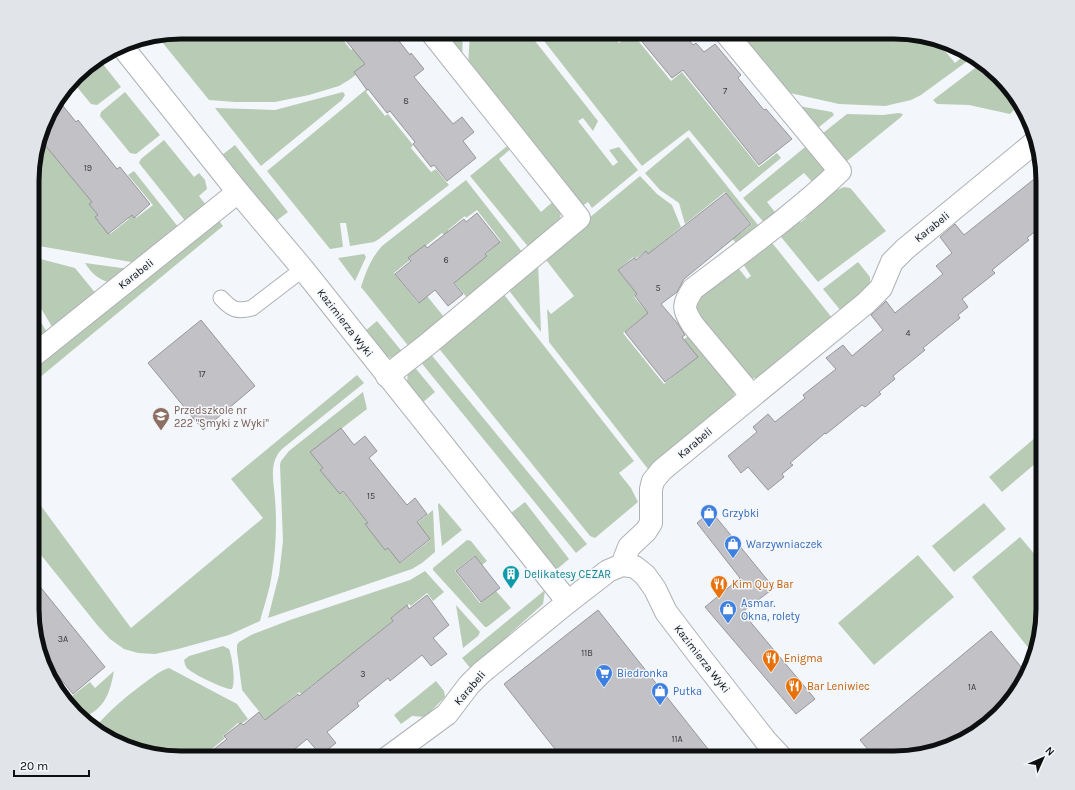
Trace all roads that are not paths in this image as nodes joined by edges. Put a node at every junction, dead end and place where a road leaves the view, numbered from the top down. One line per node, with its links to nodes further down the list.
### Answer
1 (437, 39): 9 (street)
2 (731, 39): 10 (street)
3 (126, 51): 5 (street, Kazimierza Wyki)
4 (1031, 145): 10 (street, Karabeli)
5 (238, 192): 6 (street, Kazimierza Wyki); 8 (street, Karabeli)
6 (303, 269): 7 (lane); 9 (street, Kazimierza Wyki)
7 (221, 298)
8 (39, 351)
9 (387, 376): 12 (street, Kazimierza Wyki)
10 (752, 396): 11 (street, Karabeli)
11 (622, 565): 12 (street, Karabeli); 14 (street, Kazimierza Wyki)
12 (568, 602): 13 (street, Karabeli)
13 (397, 751)
14 (775, 751)

